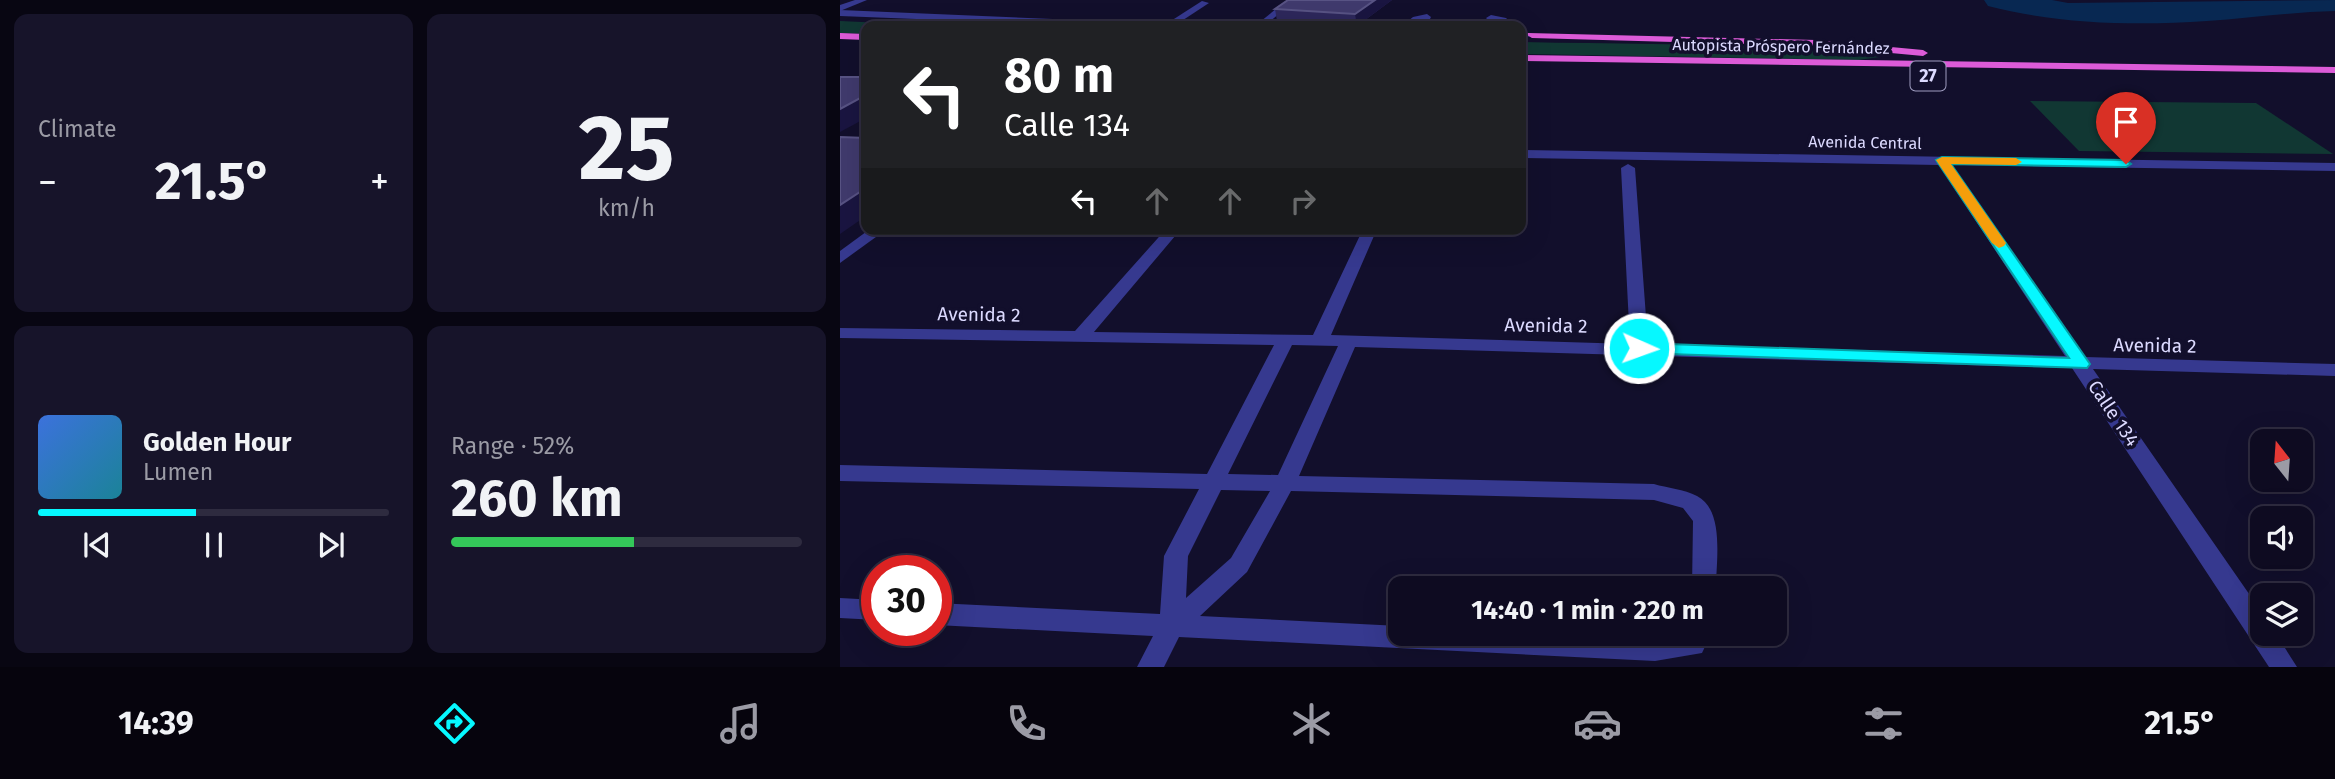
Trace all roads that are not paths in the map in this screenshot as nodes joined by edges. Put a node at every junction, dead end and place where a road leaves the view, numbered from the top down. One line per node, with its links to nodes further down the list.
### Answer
1 (863, 0): 4 (street)
2 (1292, 0): 9 (street)
3 (1205, 3): 8 (street)
4 (840, 11): 7 (street)
5 (1427, 17): 10 (street)
6 (1491, 18): 11 (street)
7 (1047, 21)
8 (1176, 21)
9 (1265, 21)
10 (1413, 21)
11 (1504, 21)
12 (1526, 35): 18 (highway)
13 (840, 36): 14 (highway)
14 (861, 37)
15 (840, 48): 16 (highway)
16 (853, 49)
17 (1526, 58): 18 (highway, Autopista Próspero Fernández / 27)
18 (2224, 69): 20 (highway, Autopista Próspero Fernández / 27)
19 (1526, 70): 21 (highway, Autopista Próspero Fernández / 27)
20 (2335, 70)
21 (2335, 82)
22 (1526, 153): 23 (street, Avenida Central)
23 (1942, 160): 24 (street, Avenida Central); 36 (street, Calle 134)
24 (2335, 167)
25 (1628, 168): 35 (street)
26 (872, 235): 29 (street)
27 (1169, 235): 31 (street)
28 (1367, 235): 33 (street)
29 (840, 258)
30 (840, 333): 31 (street, Avenida 2)
31 (1080, 337): 32 (street, Avenida 2)
32 (1286, 340): 33 (street, Avenida 2); 39 (street)
33 (1320, 341): 34 (street, Avenida 2)
34 (1349, 341): 35 (street, Avenida 2); 40 (street)
35 (1639, 348): 36 (street, Avenida 2)
36 (2081, 364): 37 (street, Avenida 2); 50 (street, Calle 134)
37 (2335, 370)
38 (840, 473): 39 (street)
39 (1214, 481): 40 (street); 45 (street)
40 (1285, 483): 41 (street); 45 (street)
41 (1703, 576)
42 (840, 608): 43 (street)
43 (861, 609)
44 (952, 615): 45 (street)
45 (1172, 626): 46 (street); 49 (street)
46 (1388, 637)
47 (1574, 646): 48 (street)
48 (1685, 646)
49 (1150, 667)
50 (2284, 667)

